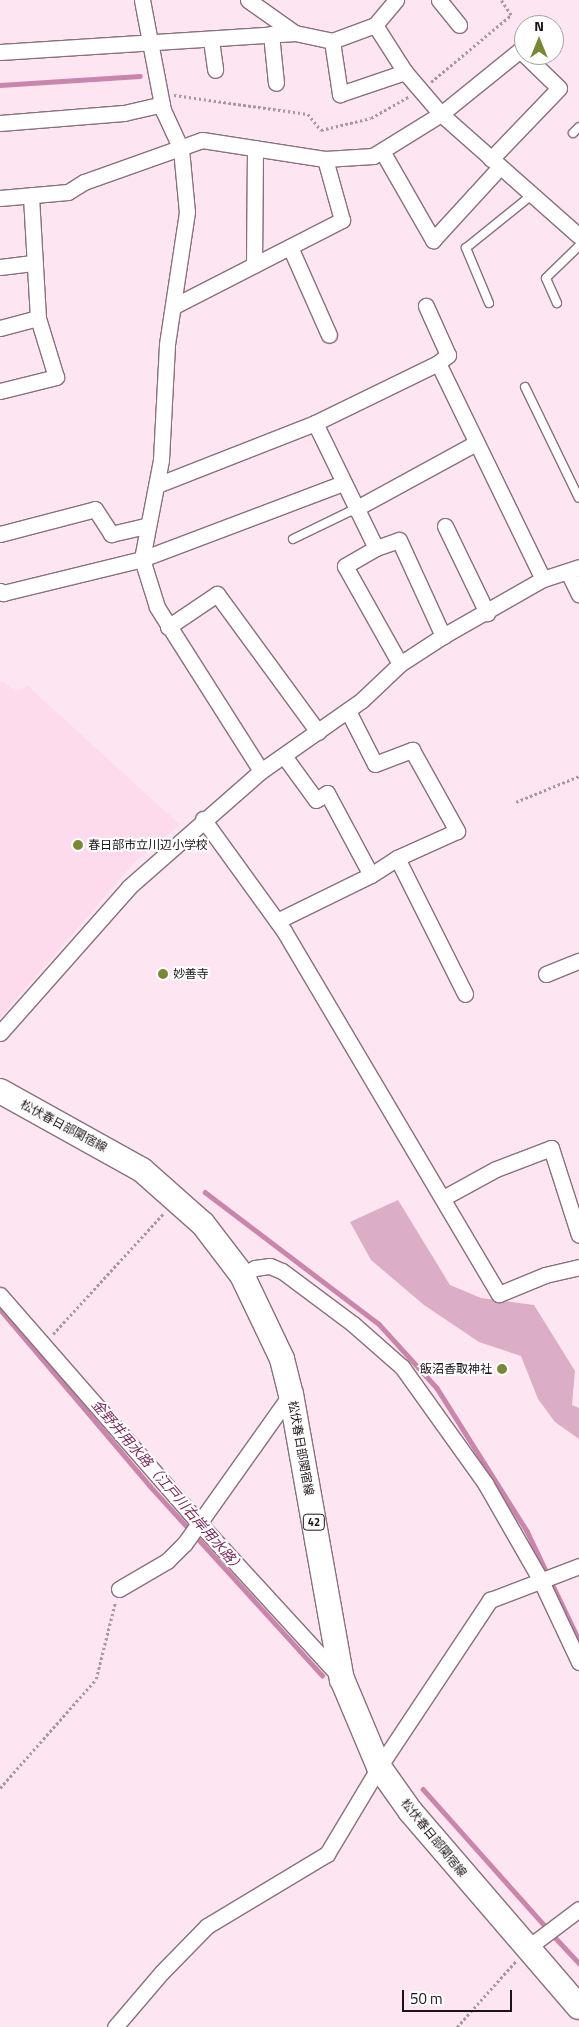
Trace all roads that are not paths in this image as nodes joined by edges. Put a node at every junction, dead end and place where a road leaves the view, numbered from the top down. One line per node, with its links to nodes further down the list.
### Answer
1 (142, 0): 10 (street)
2 (248, 0): 7 (street)
3 (440, 0): 6 (street)
4 (390, 2): 5 (street)
5 (375, 25): 11 (street); 16 (street)
6 (459, 25)
7 (295, 33): 8 (street); 11 (street)
8 (271, 34): 9 (street); 17 (street)
9 (210, 40): 10 (street); 15 (street)
10 (149, 41): 12 (street); 18 (street)
11 (332, 41): 16 (street)
12 (0, 52)
13 (514, 55): 19 (street)
14 (536, 65): 25 (street)
15 (215, 70)
16 (405, 72): 19 (street)
17 (276, 84)
18 (162, 104): 20 (street); 22 (street)
19 (441, 114): 23 (street); 25 (street)
20 (0, 123)
21 (255, 148): 22 (street); 24 (street); 33 (street)
22 (181, 150): 26 (street); 37 (street)
23 (382, 151): 24 (street); 25 (street)
24 (325, 159): 31 (street)
25 (495, 163): 27 (street)
26 (31, 195): 28 (street); 32 (street)
27 (532, 195): 29 (street); 35 (lane)
28 (0, 198)
29 (579, 236)
30 (579, 246): 36 (lane)
31 (290, 247): 33 (street); 41 (street)
32 (35, 263): 34 (street); 39 (street)
33 (254, 265): 37 (street)
34 (0, 267)
35 (489, 303)
36 (557, 303)
37 (174, 306): 48 (street)
38 (426, 306): 42 (street)
39 (38, 318): 40 (street); 44 (street)
40 (0, 328)
41 (329, 334)
42 (438, 363): 45 (street); 46 (street)
43 (525, 386): 49 (lane)
44 (0, 391)
45 (315, 423): 47 (street); 48 (street)
46 (476, 443): 50 (street); 58 (street)
47 (343, 484): 50 (street); 56 (street)
48 (157, 485): 51 (street)
49 (579, 498)
50 (355, 509): 54 (lane); 55 (street)
51 (147, 526): 53 (street); 56 (street)
52 (445, 526): 61 (street)
53 (0, 534)
54 (293, 539)
55 (376, 548): 63 (street); 64 (street)
56 (142, 559): 59 (street); 62 (street)
57 (574, 569): 58 (street); 60 (street)
58 (543, 579): 61 (street)
59 (0, 591)
60 (579, 595)
61 (487, 612): 63 (street)
62 (168, 627): 66 (street); 68 (street)
63 (443, 636): 64 (street)
64 (400, 664): 65 (street)
65 (348, 711): 66 (street); 70 (street)
66 (318, 732): 67 (street)
67 (284, 756): 68 (street); 71 (street)
68 (261, 771): 69 (street)
69 (202, 819): 72 (street); 76 (street)
70 (397, 858): 71 (street); 75 (street)
71 (372, 875): 72 (street)
72 (277, 921): 78 (street)
73 (579, 961): 74 (street)
74 (546, 974)
75 (465, 994)
76 (0, 1033)
77 (0, 1091): 81 (main road, 松伏春日部関宿線 / 42)
78 (443, 1198): 79 (street); 80 (street)
79 (579, 1234)
80 (579, 1267)
81 (242, 1275): 83 (main road, 松伏春日部関宿線 / 42); 86 (street)
82 (0, 1295): 84 (street)
83 (291, 1394): 84 (street); 89 (main road, 松伏春日部関宿線 / 42)
84 (199, 1523): 87 (street); 89 (street)
85 (579, 1566): 86 (street)
86 (540, 1579): 88 (street); 90 (street)
87 (119, 1589)
88 (579, 1662)
89 (342, 1679): 90 (main road, 松伏春日部関宿線 / 42)
90 (379, 1767): 92 (main road, 松伏春日部関宿線 / 42); 94 (street)
91 (579, 1909): 92 (street)
92 (534, 1942): 93 (main road, 松伏春日部関宿線 / 42)
93 (579, 2007)
94 (115, 2027)

